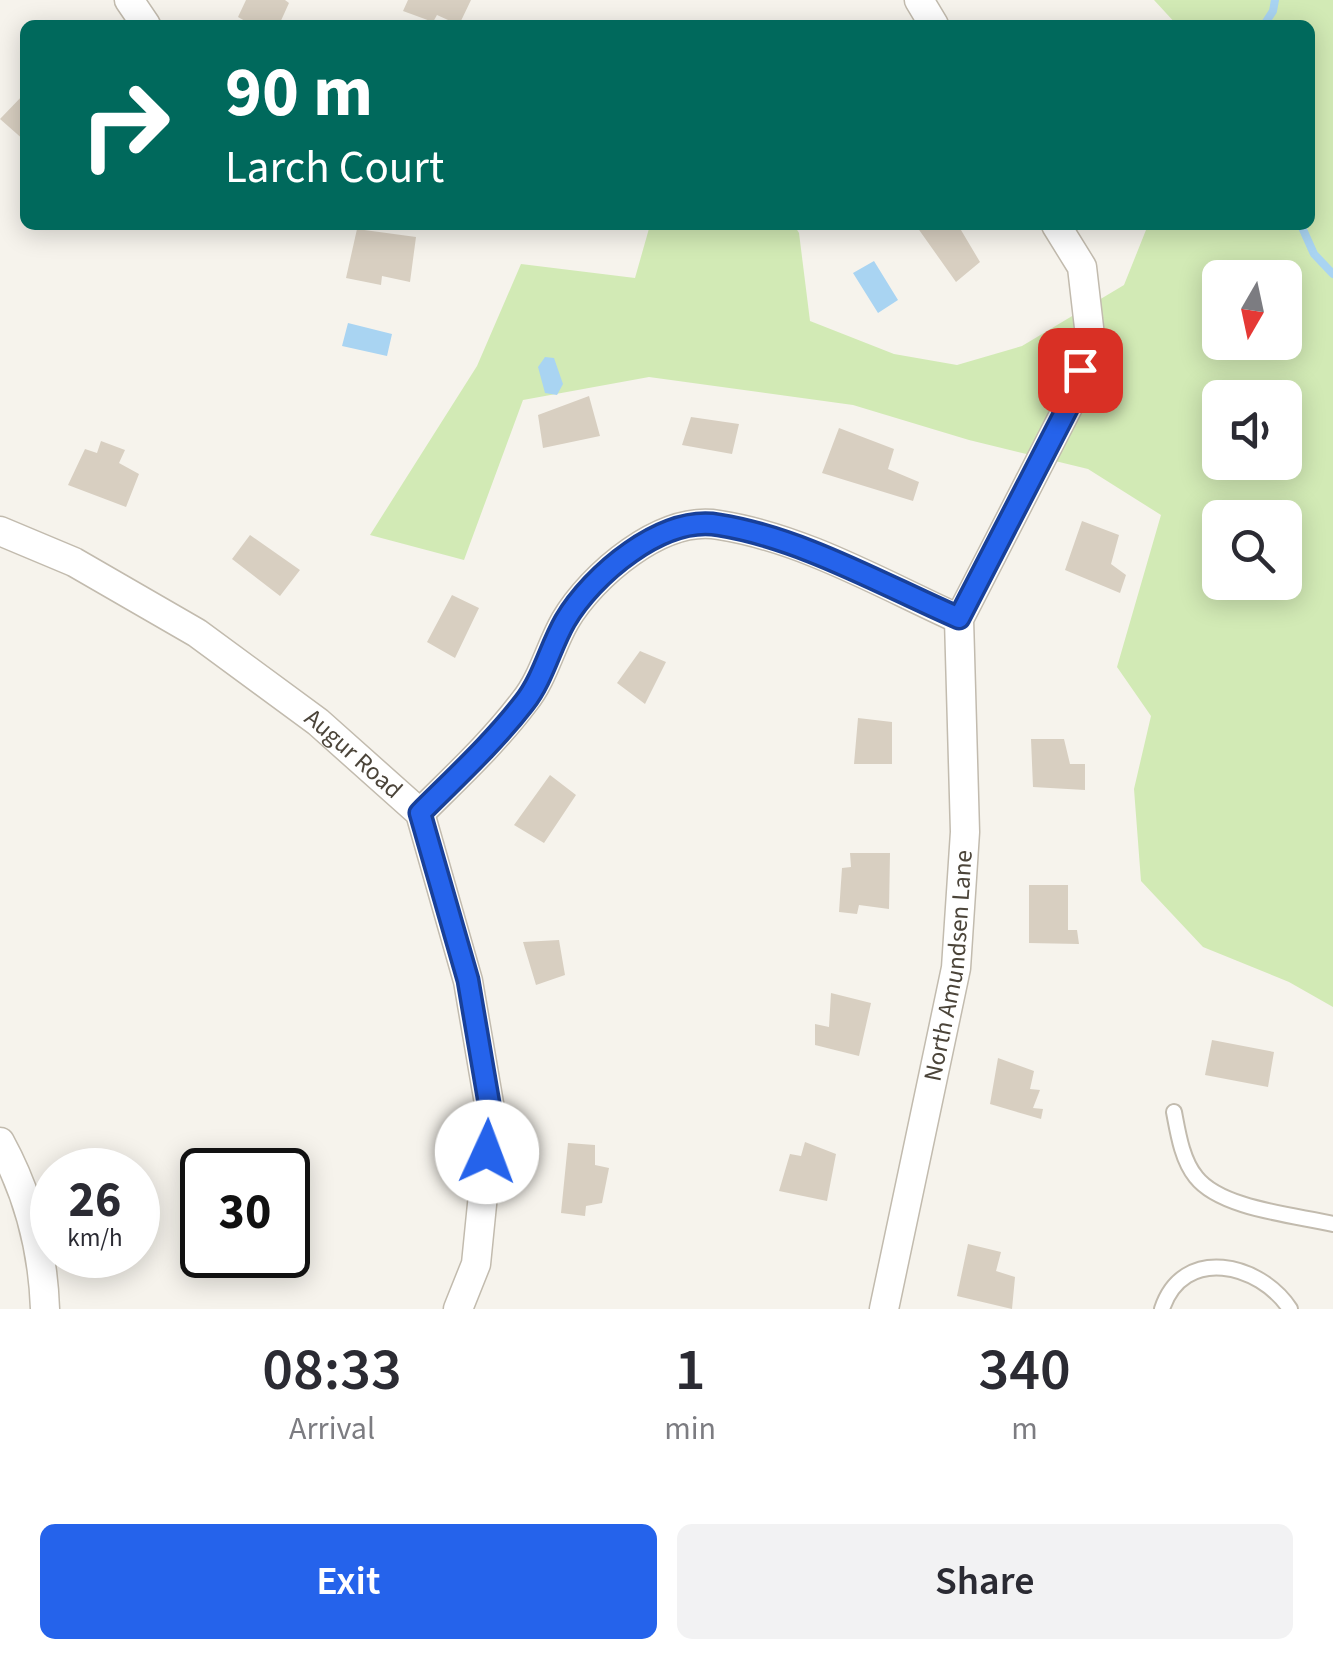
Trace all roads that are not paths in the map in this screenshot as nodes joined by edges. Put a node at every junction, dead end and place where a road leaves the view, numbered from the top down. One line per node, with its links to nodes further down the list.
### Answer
1 (1059, 230): 3 (street)
2 (0, 530): 4 (street, Augur Road)
3 (959, 618): 4 (street); 10 (street, North Amundsen Lane)
4 (420, 813): 9 (street, Augur Road)
5 (1174, 1112): 7 (lane)
6 (0, 1142): 8 (street)
7 (1333, 1224)
8 (46, 1309)
9 (458, 1309)
10 (884, 1309)
11 (1162, 1309): 12 (lane)
12 (1290, 1309)

